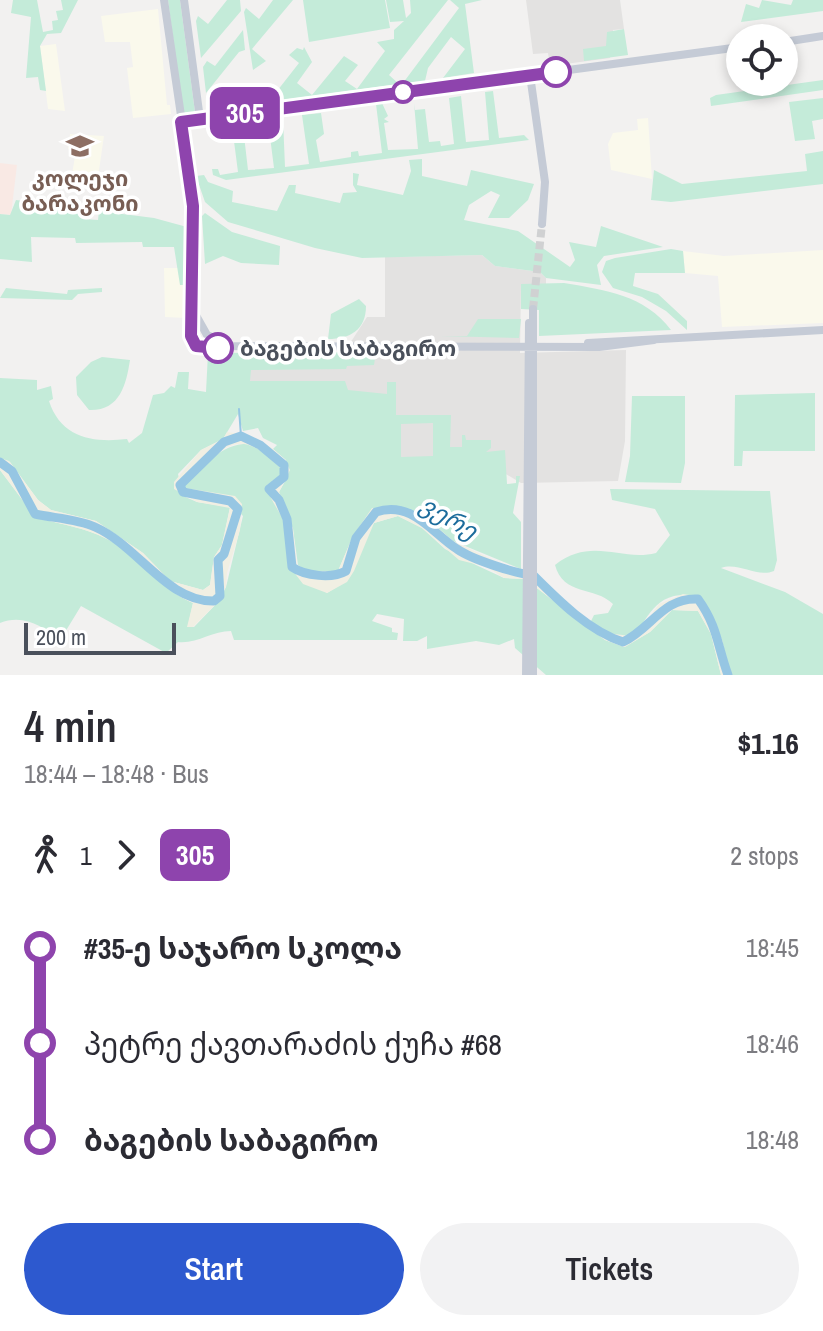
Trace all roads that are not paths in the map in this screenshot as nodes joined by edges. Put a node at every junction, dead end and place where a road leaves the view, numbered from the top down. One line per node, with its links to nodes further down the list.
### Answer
1 (164, 0): 8 (main road)
2 (184, 0): 7 (main road)
3 (823, 36): 4 (main road)
4 (798, 40)
5 (726, 49): 6 (main road)
6 (530, 75): 7 (main road); 9 (main road)
7 (200, 119): 8 (main road)
8 (181, 122): 10 (main road)
9 (542, 224)
10 (193, 309): 13 (main road); 14 (main road)
11 (533, 312): 15 (main road)
12 (823, 330): 15 (main road)
13 (206, 333): 14 (main road); 16 (main road); 17 (main road)
14 (192, 340): 17 (main road)
15 (530, 345): 16 (main road); 18 (main road)
16 (235, 346): 17 (main road)
17 (200, 347)
18 (529, 671)

